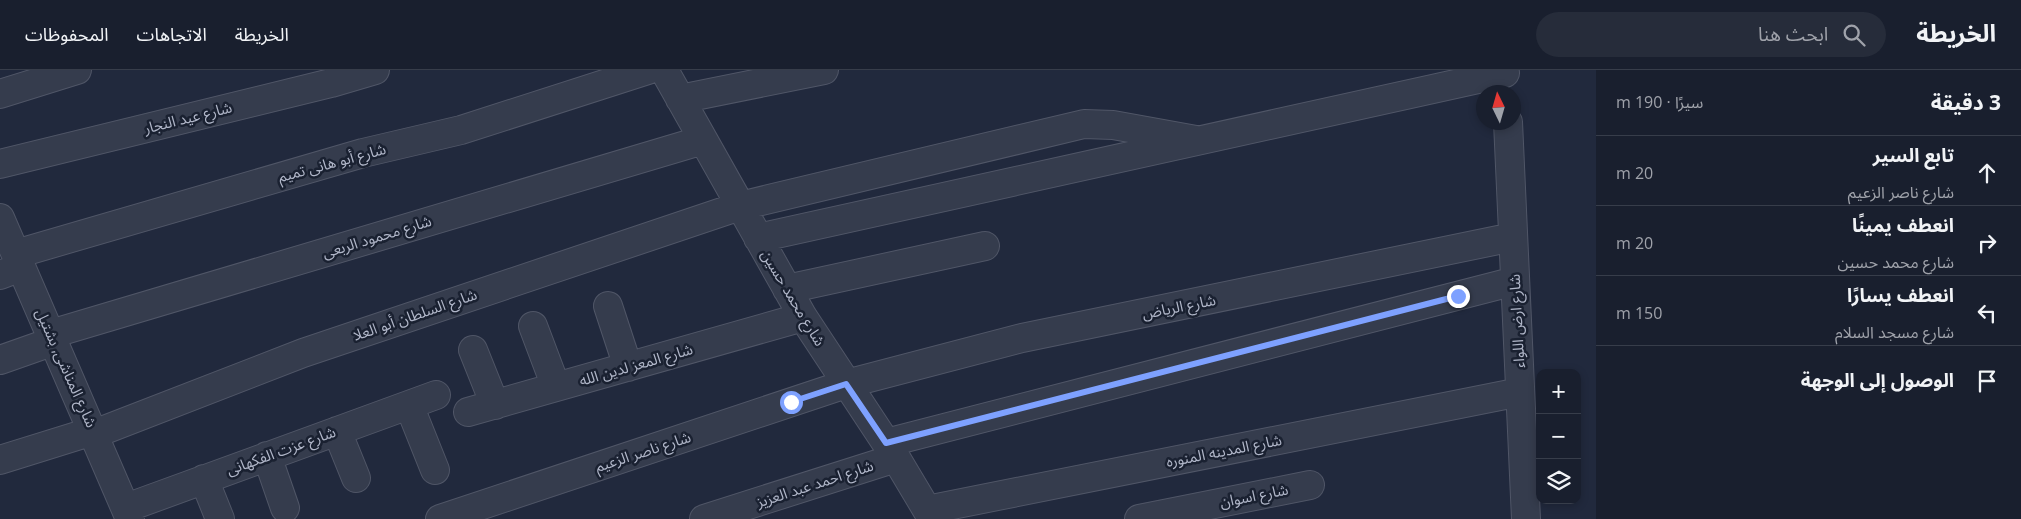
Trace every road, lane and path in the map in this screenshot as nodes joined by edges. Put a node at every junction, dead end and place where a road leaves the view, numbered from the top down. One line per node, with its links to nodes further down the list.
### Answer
1 (77, 70): 7 (street)
2 (376, 70): 12 (street, شارع عيد النجار)
3 (648, 70): 18 (street, شارع أبو هانى تميم)
4 (664, 70): 8 (street, شارع محمد حسين)
5 (824, 70): 8 (street)
6 (1505, 78): 11 (street)
7 (0, 94)
8 (680, 99): 10 (street, شارع محمد حسين)
9 (1508, 130): 15 (street, شارع ارض اللواء)
10 (703, 140): 13 (street, شارع محمد حسين); 24 (street, شارع محمود الربعى)
11 (1196, 140): 13 (street, شارع السلطان أبو العلا); 16 (street)
12 (0, 164)
13 (740, 206): 16 (street, شارع محمد حسين); 36 (street, شارع السلطان أبو العلا)
14 (0, 218): 18 (street, شارع المناشى, بشتيل)
15 (1513, 237): 19 (street, شارع ارض اللواء); 28 (street, شارع الرياض)
16 (758, 238): 20 (street, شارع محمد حسين)
17 (985, 246): 20 (street)
18 (12, 265): 24 (street, شارع المناشى, بشتيل)
19 (1515, 282): 30 (street, شارع ارض اللواء); 37 (street, شارع احمد عبد العزيز)
20 (787, 289): 22 (street, شارع محمد حسين)
21 (608, 306): 27 (street)
22 (803, 317): 27 (street, شارع المعز لدين الله); 28 (street, شارع محمد حسين)
23 (532, 326): 29 (street)
24 (52, 338): 26 (street, شارع محمود الربعى); 36 (street, شارع المناشى, بشتيل)
25 (473, 350): 33 (street)
26 (0, 360)
27 (628, 367): 29 (street, شارع المعز لدين الله)
28 (846, 384): 37 (street, شارع محمد حسين); 48 (street, شارع ناصر الزعيم)
29 (556, 387): 33 (street, شارع المعز لدين الله)
30 (1520, 392): 45 (street, شارع المدينه المنوره); 51 (street, شارع ارض اللواء)
31 (436, 395): 32 (street, شارع عزت الفكهانى)
32 (409, 405): 35 (street, شارع عزت الفكهانى); 40 (street)
33 (495, 405): 34 (street, شارع المعز لدين الله)
34 (468, 412)
35 (337, 431): 38 (street, شارع عزت الفكهانى); 41 (street)
36 (94, 433): 39 (street, شارع السلطان أبو العلا); 46 (street, شارع المناشى, بشتيل)
37 (891, 450): 45 (street, شارع محمد حسين); 49 (street, شارع احمد عبد العزيز)
38 (267, 456): 42 (street, شارع عزت الفكهانى); 44 (street)
39 (0, 460)
40 (435, 470)
41 (356, 478)
42 (204, 480): 46 (street, شارع عزت الفكهانى); 47 (street)
43 (1310, 485): 50 (street, شارع اسوان)
44 (285, 508)
45 (931, 514)
46 (124, 515)
47 (220, 519)
48 (440, 519)
49 (704, 519)
50 (1139, 519)
51 (1526, 519)

